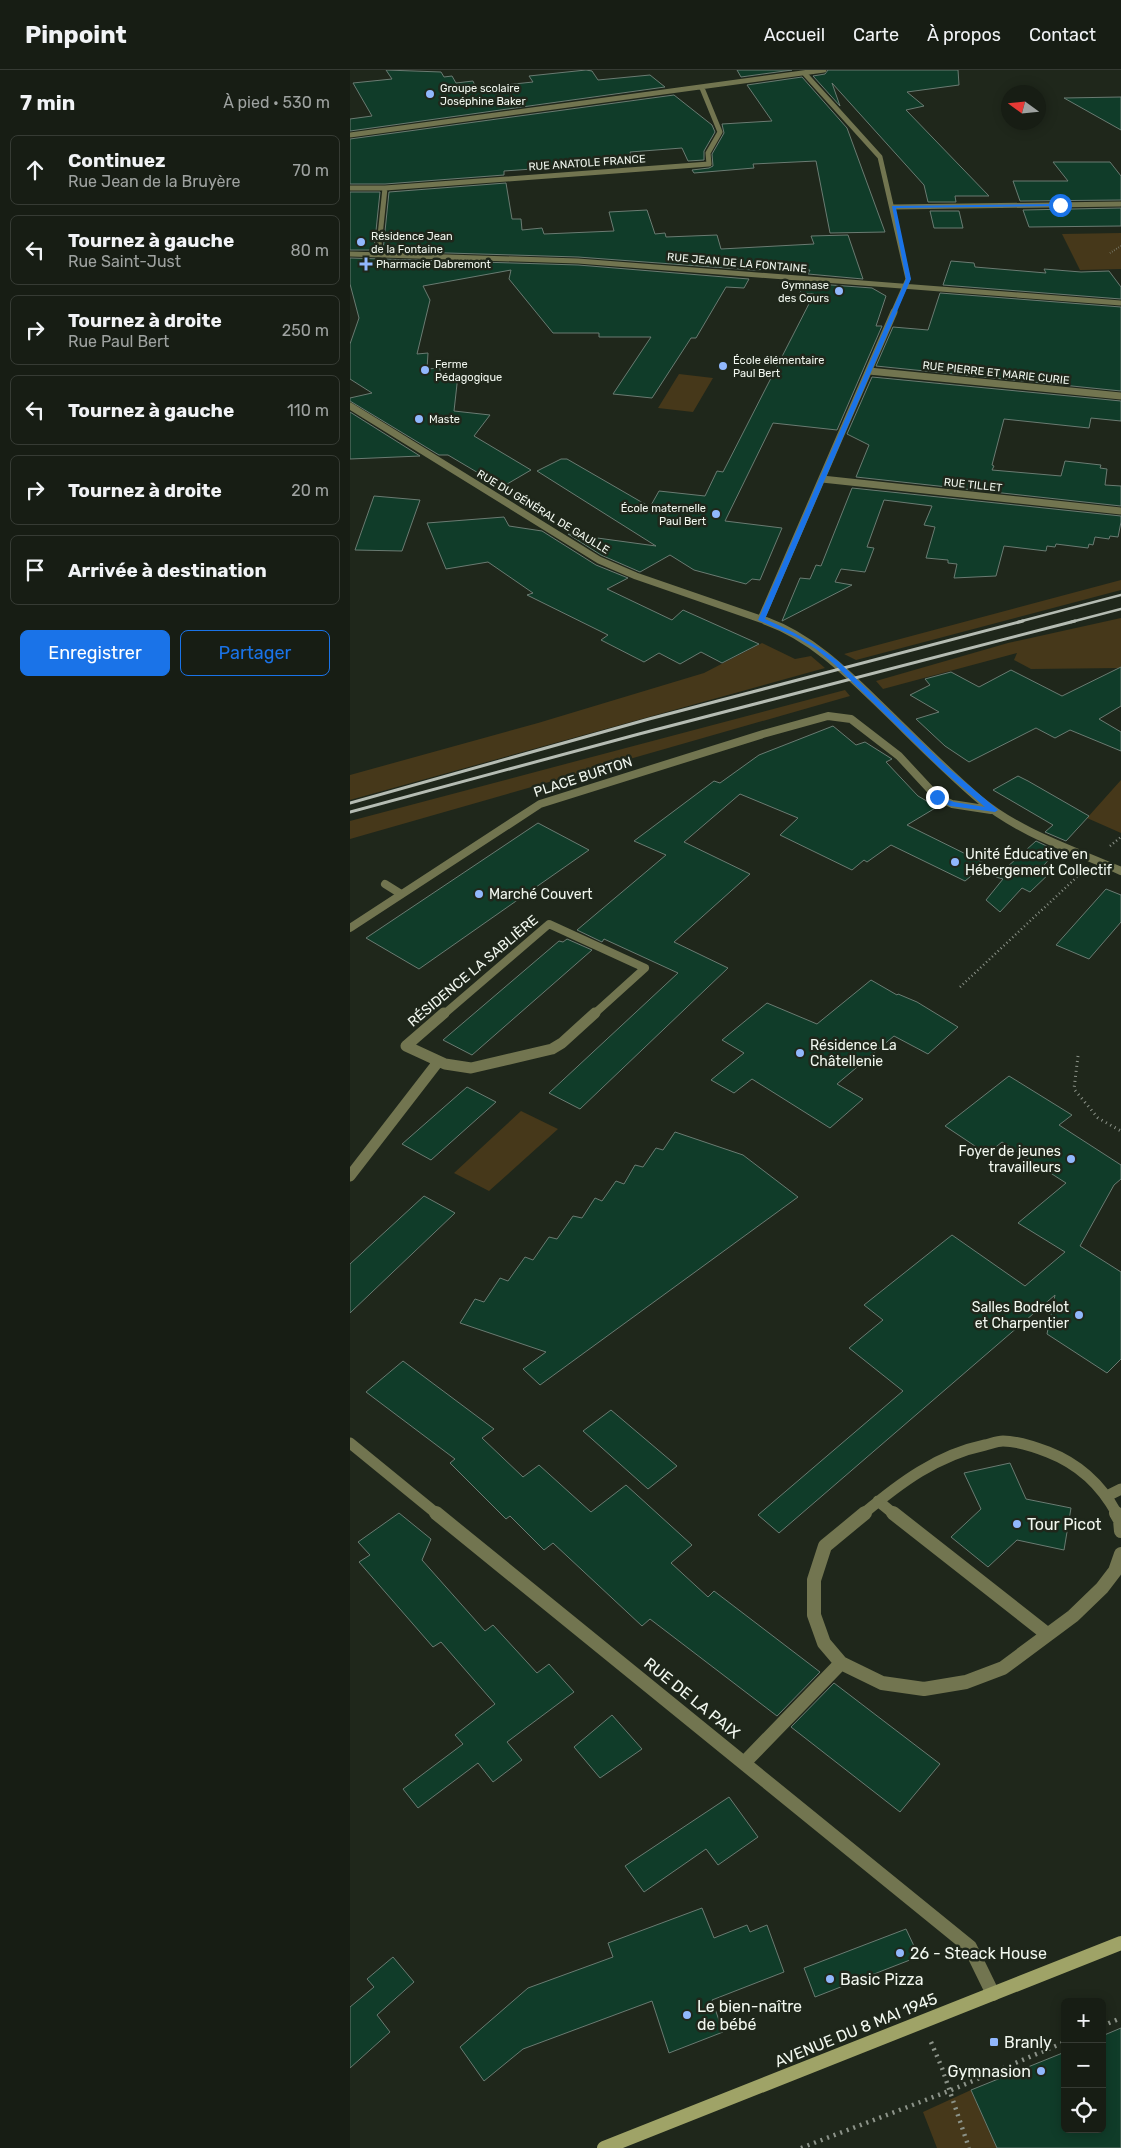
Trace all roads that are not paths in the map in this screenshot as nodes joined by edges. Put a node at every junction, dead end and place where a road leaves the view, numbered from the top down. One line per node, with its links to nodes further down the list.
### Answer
1 (824, 70): 2 (street)
2 (805, 74): 3 (street); 8 (street)
3 (702, 88): 4 (street); 6 (street, RUE ANATOLE FRANCE)
4 (350, 135)
5 (350, 188): 6 (street)
6 (385, 188): 10 (street)
7 (1121, 204): 8 (street)
8 (893, 207): 11 (street)
9 (350, 254): 10 (street, RUE JEAN DE LA FONTAINE)
10 (378, 255): 11 (street, RUE JEAN DE LA FONTAINE)
11 (906, 286): 12 (street, RUE JEAN DE LA FONTAINE); 13 (street)
12 (1121, 303)
13 (869, 370): 14 (street, RUE PIERRE ET MARIE CURIE); 16 (street)
14 (1121, 396)
15 (350, 406): 18 (street, RUE DU GÉNÉRAL DE GAULLE)
16 (822, 478): 17 (street, RUE TILLET); 18 (street)
17 (1121, 511)
18 (761, 620): 20 (street, RUE DU GÉNÉRAL DE GAULLE)
19 (851, 720): 20 (street, RUE DU GÉNÉRAL DE GAULLE); 23 (street, PLACE BURTON)
20 (995, 810): 21 (street, RUE DU GÉNÉRAL DE GAULLE)
21 (1121, 871)
22 (384, 884): 23 (street)
23 (402, 894): 24 (street, PLACE BURTON)
24 (350, 928)
25 (438, 1062): 25 (street, RÉSIDENCE LA SABLIÈRE); 26 (street)
26 (350, 1176)
27 (350, 1444): 35 (street, RUE DE LA PAIX)
28 (1121, 1489): 29 (street)
29 (1107, 1496): 30 (street); 31 (street)
30 (878, 1501): 33 (street); 34 (street)
31 (1121, 1531)
32 (1121, 1554): 33 (street)
33 (1047, 1634): 34 (street)
34 (840, 1663): 35 (street)
35 (744, 1763): 37 (street, RUE DE LA PAIX)
36 (1121, 1943): 37 (main road, AVENUE DU 8 MAI 1945)
37 (993, 1994): 38 (main road, AVENUE DU 8 MAI 1945)
38 (604, 2148)

